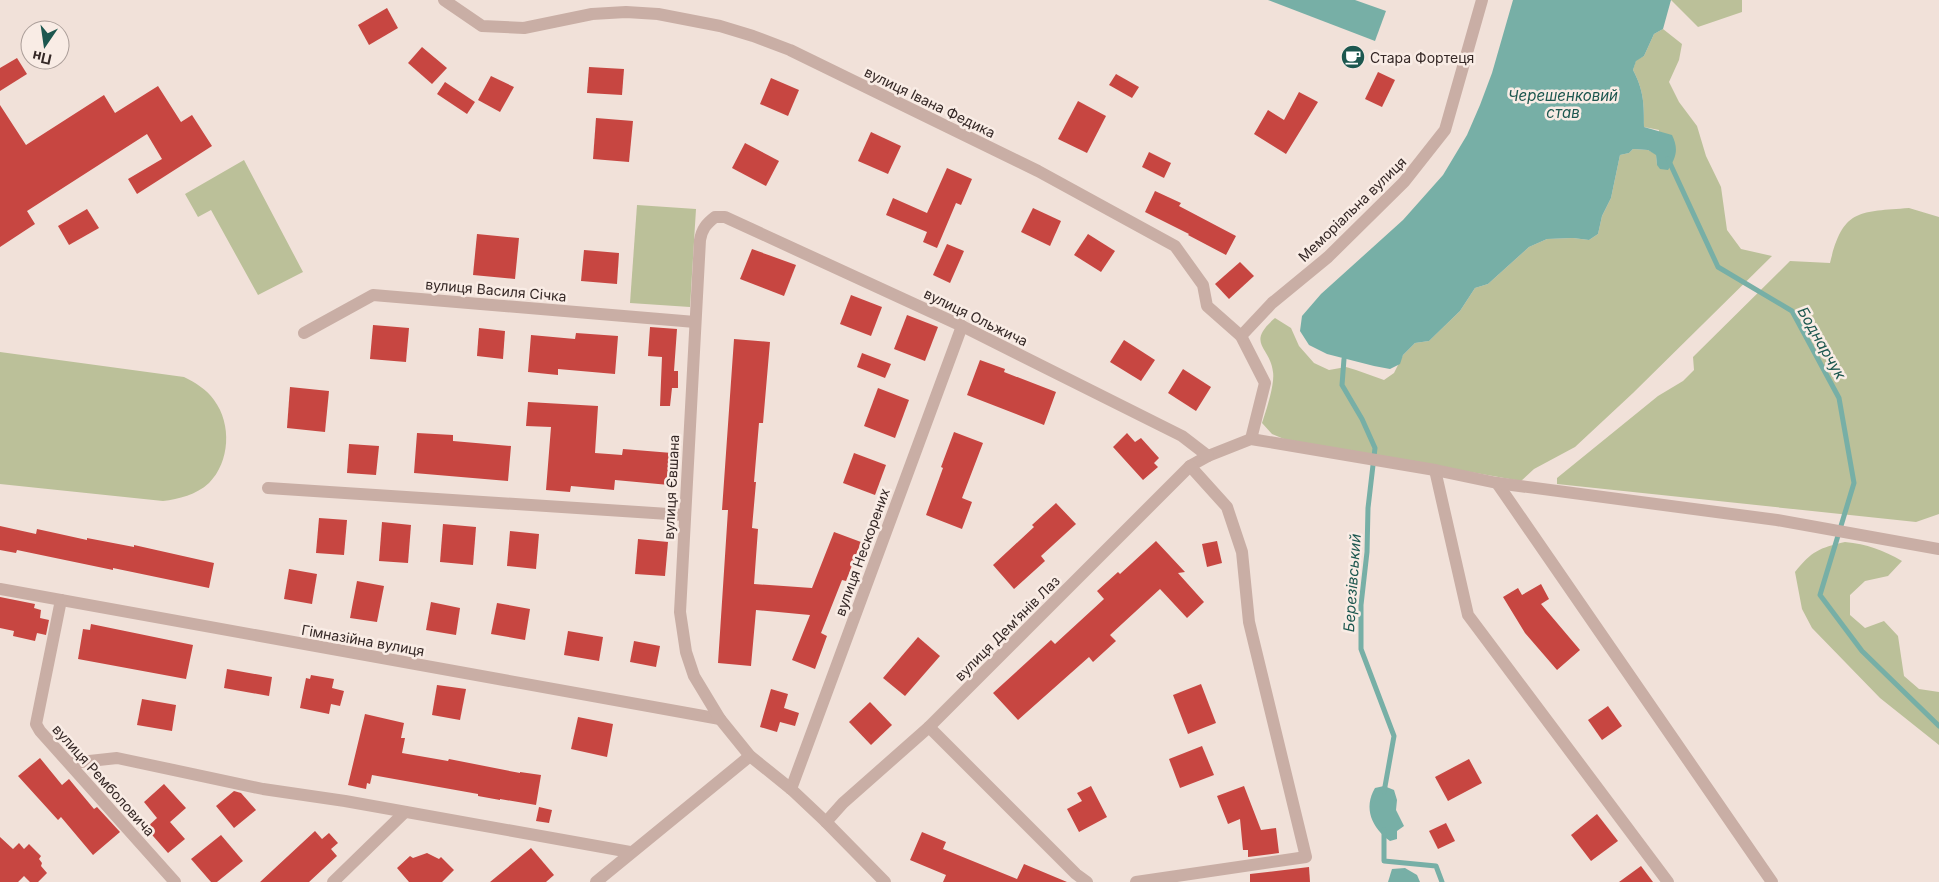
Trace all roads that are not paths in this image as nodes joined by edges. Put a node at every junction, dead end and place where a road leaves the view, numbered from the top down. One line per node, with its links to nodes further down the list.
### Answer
1 (444, 0): 7 (street, вулиця Івана Федика)
2 (1482, 0): 7 (street, Меморіальна вулиця)
3 (725, 217): 4 (street, вулиця Євшана); 5 (street, вулиця Ольжича)
4 (695, 322): 6 (street, вулиця Василя Січка); 14 (street, вулиця Євшана)
5 (962, 326): 9 (street, вулиця Ольжича); 22 (street, вулиця Нескорених)
6 (304, 333)
7 (1241, 336): 8 (street, вулиця Івана Федика)
8 (1251, 439): 9 (street, вулиця Демʼянів Лаз); 11 (street)
9 (1208, 456): 10 (street, вулиця Демʼянів Лаз)
10 (1190, 466): 19 (street, вулиця Демʼянів Лаз); 31 (street)
11 (1435, 470): 12 (street); 32 (street)
12 (1497, 483): 15 (street); 33 (street)
13 (268, 488): 14 (street)
14 (684, 515): 18 (street, вулиця Євшана)
15 (1939, 549)
16 (0, 590): 17 (street, Гімназійна вулиця)
17 (62, 600): 18 (street, Гімназійна вулиця); 21 (street, вулиця Ремболовича)
18 (720, 719): 20 (street, вулиця Євшана)
19 (929, 727): 24 (street, вулиця Демʼянів Лаз); 30 (street)
20 (750, 756): 22 (street, вулиця Євшана); 25 (street)
21 (71, 764): 23 (street); 26 (street, вулиця Ремболовича)
22 (791, 789): 24 (street, вулиця Євшана)
23 (406, 812): 25 (street); 27 (street)
24 (826, 822): 29 (street, вулиця Євшана)
25 (630, 852): 28 (street)
26 (175, 882)
27 (333, 882)
28 (596, 882)
29 (885, 882)
30 (1086, 882)
31 (1136, 882)
32 (1668, 882)
33 (1772, 882)

